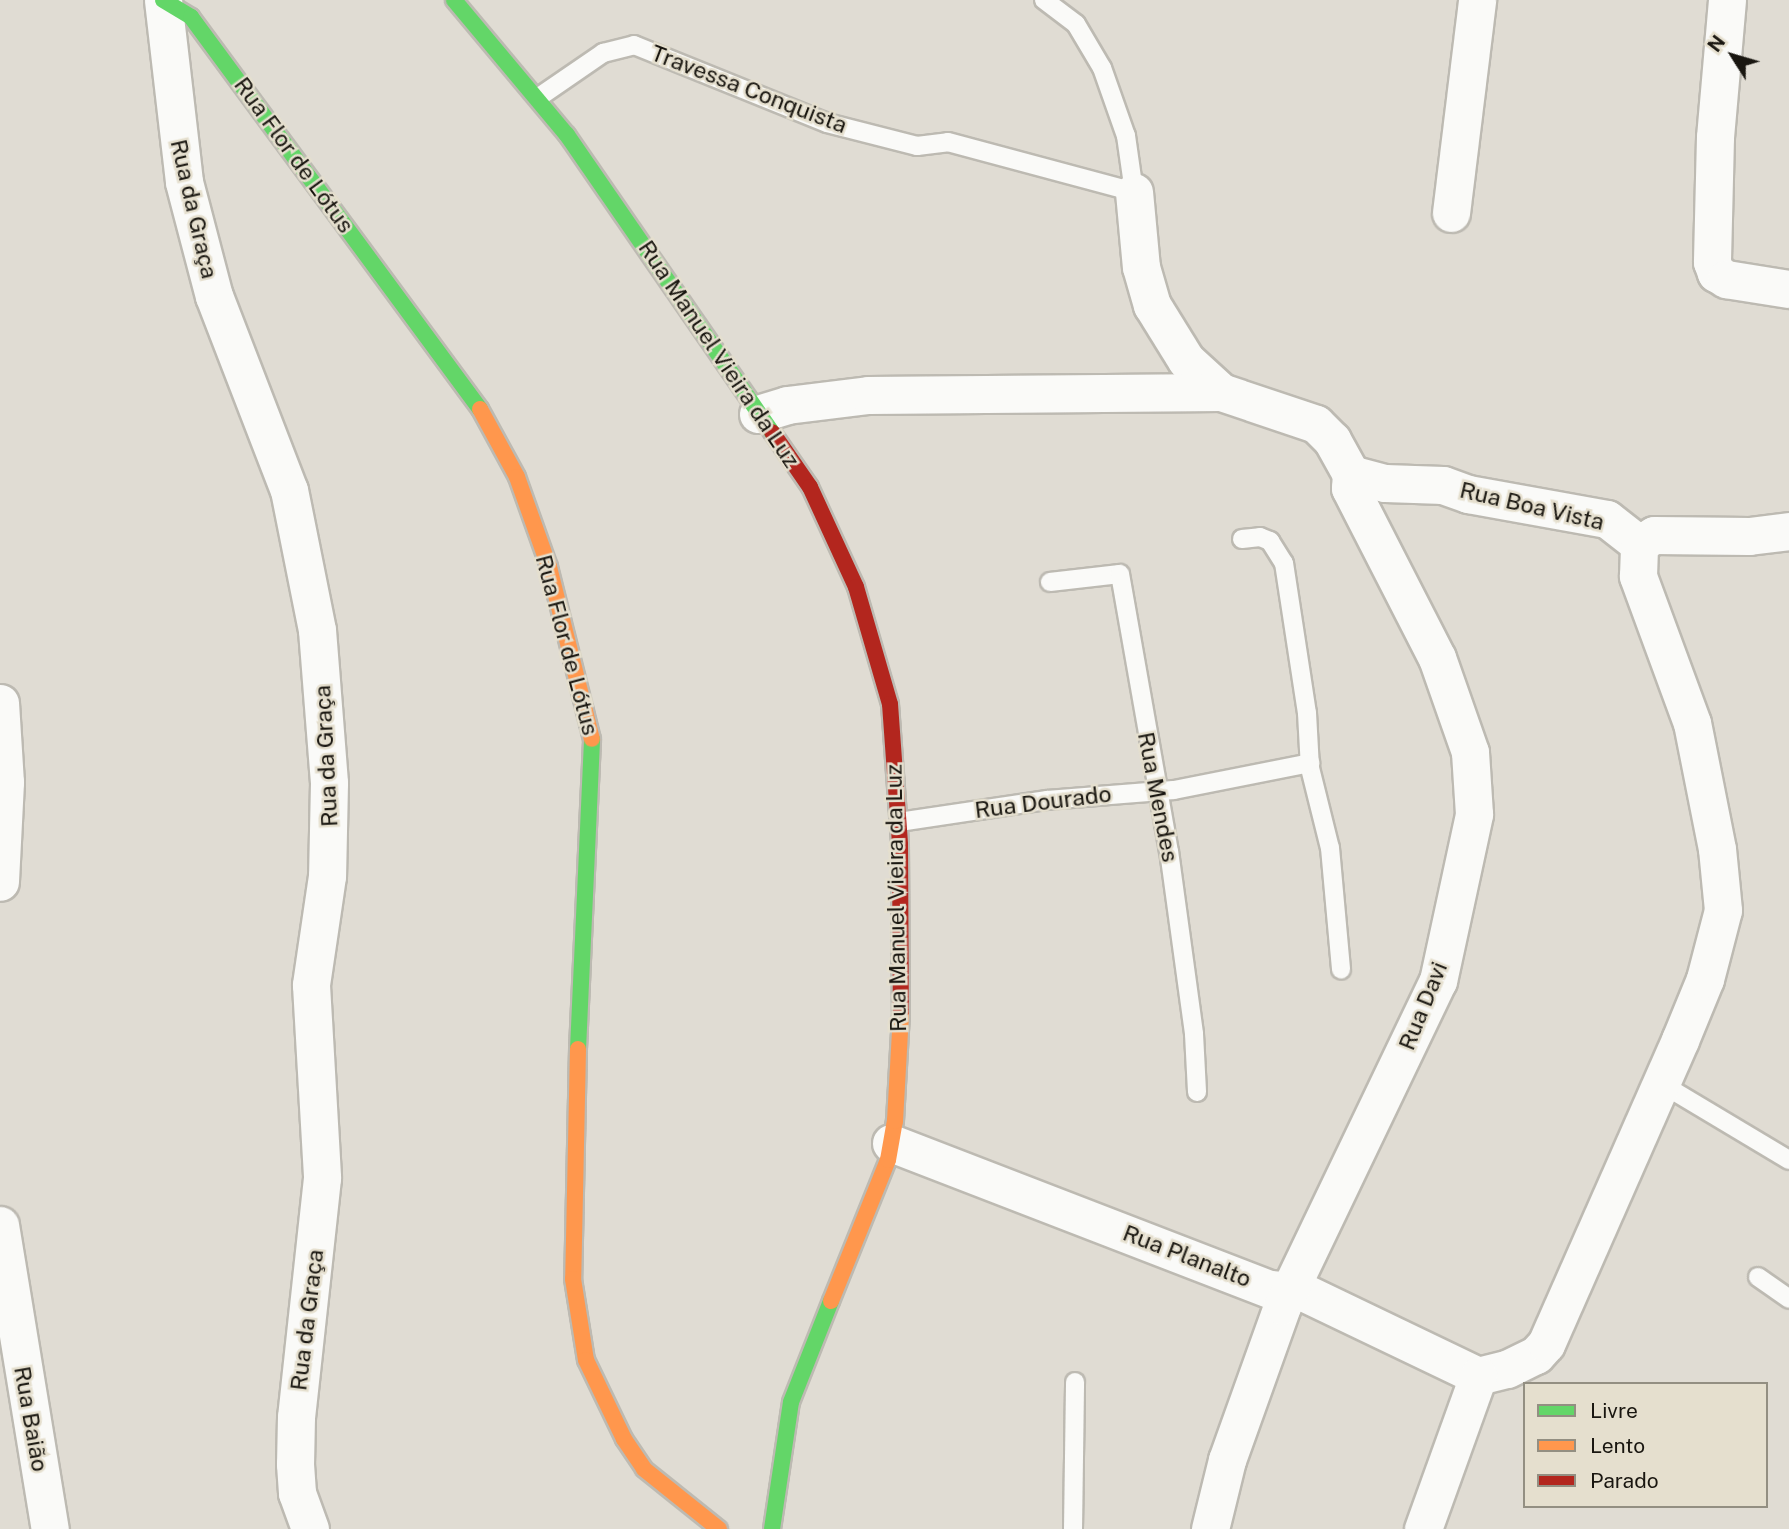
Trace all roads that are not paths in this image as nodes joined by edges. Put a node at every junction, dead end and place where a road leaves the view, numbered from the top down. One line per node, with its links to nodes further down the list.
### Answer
1 (163, 0): 34 (street, Rua da Graça); 35 (street, Rua Flor de Lótus)
2 (454, 0): 6 (street, Rua Manuel Vieira da Luz)
3 (1044, 0): 7 (lane)
4 (1477, 0): 8 (street)
5 (1727, 0): 9 (street)
6 (539, 97): 7 (lane, Travessa Conquista); 11 (street, Rua Manuel Vieira da Luz)
7 (1134, 192): 10 (street)
8 (1451, 213)
9 (1789, 289)
10 (1221, 391): 11 (street); 12 (street, Rua Davi)
11 (758, 414): 20 (street, Rua Manuel Vieira da Luz)
12 (1351, 474): 15 (street, Rua Boa Vista); 29 (street, Rua Davi)
13 (1789, 531): 15 (street)
14 (1242, 539): 18 (lane)
15 (1639, 544): 23 (street)
16 (1050, 582): 19 (lane, Rua Mendes)
17 (0, 703): 21 (street)
18 (1310, 763): 19 (lane, Rua Dourado); 22 (lane)
19 (1157, 790): 20 (lane, Rua Dourado); 24 (lane, Rua Mendes)
20 (899, 822): 25 (street, Rua Manuel Vieira da Luz)
21 (0, 882)
22 (1341, 970)
23 (1662, 1084): 26 (lane); 31 (street)
24 (1197, 1092)
25 (891, 1143): 29 (street, Rua Planalto); 36 (street, Rua Manuel Vieira da Luz)
26 (1789, 1160)
27 (0, 1225): 33 (street, Rua Baião)
28 (1758, 1277): 30 (lane)
29 (1292, 1290): 31 (street, Rua Planalto); 38 (street, Rua Davi)
30 (1789, 1299)
31 (1478, 1376): 39 (street)
32 (1076, 1382): 37 (lane)
33 (50, 1529)
34 (310, 1529)
35 (719, 1529)
36 (772, 1529)
37 (1073, 1529)
38 (1210, 1529)
39 (1423, 1529)

